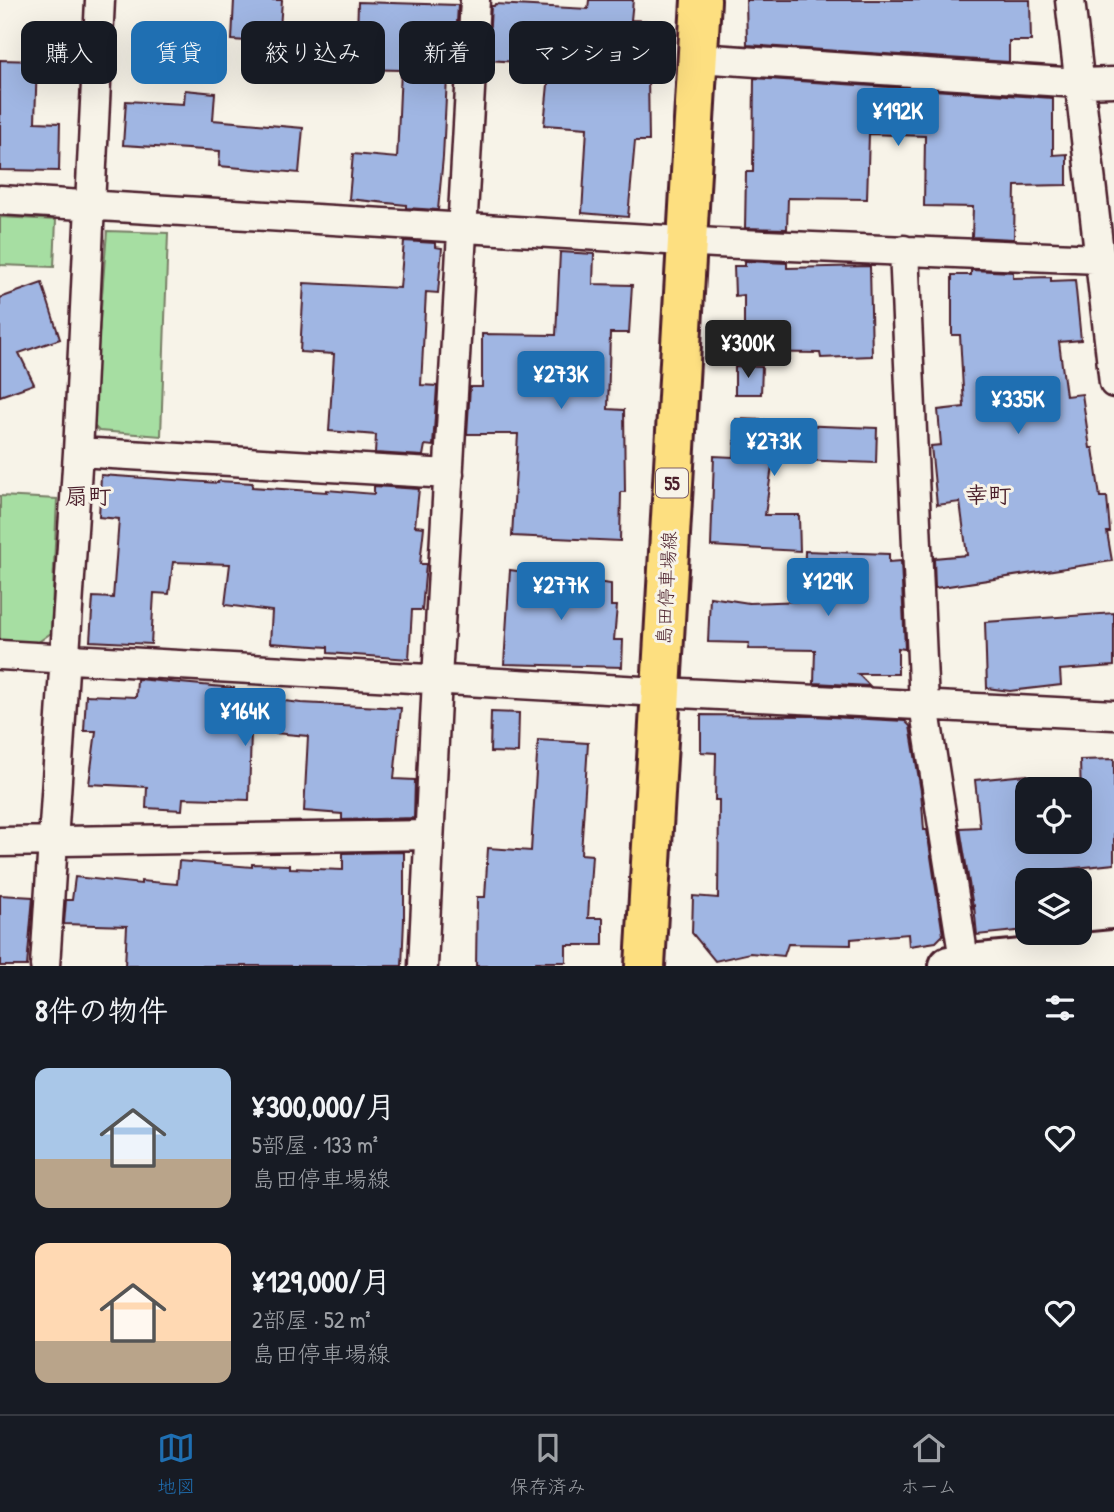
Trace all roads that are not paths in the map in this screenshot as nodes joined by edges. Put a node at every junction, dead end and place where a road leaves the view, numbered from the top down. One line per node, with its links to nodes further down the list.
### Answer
1 (100, 0): 9 (street)
2 (475, 0): 10 (street)
3 (701, 0): 5 (main road, 島田停車場線 / 55)
4 (1070, 0): 7 (street)
5 (697, 58): 7 (street); 11 (main road, 島田停車場線 / 55)
6 (1114, 82): 7 (street)
7 (1079, 83): 13 (street)
8 (0, 200): 9 (street)
9 (89, 204): 10 (street); 15 (street)
10 (462, 226): 11 (street); 16 (street)
11 (687, 240): 12 (street); 20 (main road, 島田停車場線 / 55)
12 (904, 250): 13 (street); 21 (street)
13 (1099, 259): 14 (street)
14 (1114, 383)
15 (78, 452): 16 (street); 18 (street)
16 (449, 474): 19 (street)
17 (0, 655): 18 (street)
18 (64, 658): 19 (street); 24 (street)
19 (437, 679): 20 (street); 23 (street)
20 (660, 691): 21 (street); 29 (main road, 島田停車場線 / 55)
21 (924, 705): 22 (street); 30 (street)
22 (1114, 715)
23 (429, 835): 24 (street); 28 (street)
24 (53, 840): 25 (street); 27 (street)
25 (0, 842)
26 (1114, 950): 30 (street)
27 (45, 966)
28 (423, 966)
29 (645, 966)
30 (960, 966)

